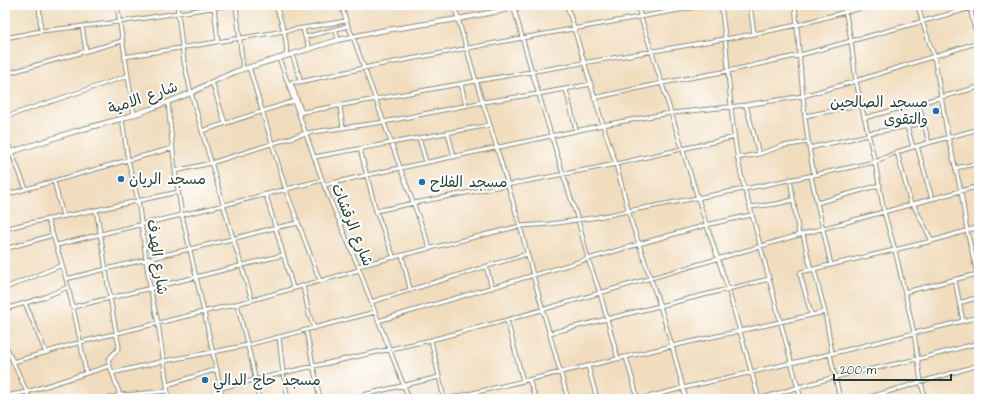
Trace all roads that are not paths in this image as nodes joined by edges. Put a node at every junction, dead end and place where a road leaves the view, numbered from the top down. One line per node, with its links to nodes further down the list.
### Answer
1 (39, 5): 35 (street)
2 (117, 5): 28 (street)
3 (177, 5): 23 (street)
4 (231, 5): 20 (street)
5 (236, 5): 42 (street)
6 (276, 5): 36 (street)
7 (341, 5): 26 (street)
8 (454, 5): 25 (street)
9 (531, 5): 19 (street, شارع الامية)
10 (567, 5): 33 (street)
11 (637, 5): 24 (street)
12 (707, 5): 24 (street)
13 (721, 5): 44 (street)
14 (750, 5): 37 (street)
15 (795, 5): 29 (street)
16 (844, 5): 22 (street)
17 (876, 5): 22 (street)
18 (918, 5): 27 (street)
19 (514, 6): 25 (street, شارع الامية); 43 (street)
20 (214, 7): 23 (street); 48 (street)
21 (971, 7): 27 (street); 40 (street)
22 (845, 12): 29 (street); 47 (street)
23 (178, 13): 28 (street); 50 (street)
24 (641, 17): 33 (street); 54 (street)
25 (458, 19): 39 (street, شارع الامية); 52 (street)
26 (346, 21): 31 (street); 32 (street)
27 (922, 21): 47 (street); 58 (street)
28 (119, 22): 30 (street); 46 (street)
29 (797, 25): 37 (street); 57 (street)
30 (82, 26): 35 (street); 53 (street)
31 (348, 26): 34 (street); 39 (street)
32 (303, 28): 36 (street); 38 (street)
33 (574, 29): 43 (street); 61 (street)
34 (334, 30): 38 (street); 45 (street)
35 (41, 31): 41 (street)
36 (283, 31): 42 (street); 56 (street)
37 (754, 34): 44 (street)
38 (305, 37): 51 (street)
39 (353, 37): 45 (street, شارع الامية); 64 (street)
40 (979, 37)
41 (5, 38)
42 (239, 38): 48 (street); 63 (street)
43 (522, 38): 52 (street); 66 (street)
44 (725, 39): 54 (street); 65 (street)
45 (338, 40): 51 (street, شارع الامية)
46 (122, 41): 53 (street); 59 (street)
47 (851, 41): 57 (street); 70 (street)
48 (218, 42): 50 (street)
49 (979, 42): 58 (street)
50 (182, 48): 59 (street); 78 (street)
51 (310, 49): 55 (street, شارع الامية)
52 (467, 49): 64 (street); 69 (street)
53 (86, 51): 67 (street)
54 (652, 51): 61 (street); 73 (street)
55 (292, 54): 56 (street, شارع الامية); 72 (street)
56 (286, 56): 60 (street, شارع الامية)
57 (800, 56): 65 (street); 80 (street)
58 (934, 56): 70 (street); 82 (street)
59 (124, 57): 68 (street)
60 (279, 58): 62 (street, شارع الامية); 84 (street, شارع الرقشات)
61 (584, 62): 66 (street); 75 (street)
62 (249, 67): 63 (street, شارع الامية); 93 (street)
63 (243, 69): 71 (street, شارع الامية)
64 (364, 69): 72 (street); 83 (street)
65 (728, 71): 73 (street); 92 (street)
66 (532, 72): 69 (street); 79 (street)
67 (5, 74)
68 (127, 76): 96 (street); 98 (street)
69 (476, 81): 74 (street); 85 (street)
70 (856, 81): 80 (street); 87 (street)
71 (212, 82): 78 (street, شارع الامية); 103 (street)
72 (300, 82): 94 (street)
73 (662, 83): 81 (street); 95 (street)
74 (461, 84): 83 (street); 91 (street)
75 (591, 84): 77 (street); 81 (street)
76 (979, 87): 82 (street)
77 (566, 89): 79 (street); 109 (street)
78 (191, 93): 86 (street, شارع الامية); 110 (street)
79 (538, 94): 85 (street); 114 (street)
80 (803, 96): 89 (street); 97 (street)
81 (594, 98): 105 (street)
82 (942, 98): 88 (street); 117 (street)
83 (375, 100): 90 (street); 101 (street)
84 (294, 101): 93 (street); 94 (street, شارع الرقشات)
85 (483, 102): 91 (street); 104 (street)
86 (168, 103): 96 (street, شارع الامية); 126 (street)
87 (861, 104): 97 (street); 99 (street)
88 (919, 104): 99 (street); 102 (street)
89 (746, 105): 92 (street); 133 (street)
90 (340, 106): 94 (street); 107 (street)
91 (466, 106): 101 (street)
92 (731, 107): 95 (street); 116 (street)
93 (262, 111): 103 (street); 122 (street)
94 (300, 113): 111 (street, شارع الرقشات)
95 (671, 114): 105 (street); 129 (street)
96 (134, 115): 100 (street, شارع الامية)
97 (805, 116): 119 (street)
98 (5, 117)
99 (864, 118): 113 (street)
100 (122, 119): 130 (street, شارع الامية); 137 (street, شارع الهدف)
101 (384, 122): 107 (street); 121 (street)
102 (924, 122): 106 (street); 120 (street)
103 (225, 123): 110 (street)
104 (490, 125): 112 (street); 124 (street)
105 (603, 125): 109 (street); 142 (street)
106 (908, 126): 113 (street); 125 (street)
107 (343, 128): 111 (street)
108 (979, 129): 117 (street)
109 (576, 130): 114 (street)
110 (202, 131): 140 (street)
111 (306, 133): 122 (street); 134 (street, شارع الرقشات)
112 (448, 133): 118 (street); 135 (street)
113 (868, 134): 127 (street); 139 (street)
114 (551, 135): 124 (street); 147 (street)
115 (5, 136): 130 (street)
116 (735, 137): 129 (street); 136 (street)
117 (948, 137): 120 (street); 144 (street)
118 (419, 138): 121 (street); 138 (street)
119 (808, 142): 127 (street); 133 (street)
120 (929, 142): 123 (street)
121 (391, 143): 128 (street); 143 (street)
122 (272, 144): 140 (street); 158 (street)
123 (918, 146): 125 (street); 164 (street)
124 (496, 147): 135 (street); 153 (street)
125 (913, 147): 131 (street)
126 (173, 148): 137 (street); 145 (street)
127 (809, 148): 148 (street)
128 (360, 149): 134 (street); 146 (street)
129 (682, 149): 142 (street); 163 (street)
130 (12, 152): 132 (street, شارع الامية); 156 (street)
131 (897, 152): 139 (street); 169 (street)
132 (5, 154)
133 (759, 154): 136 (street)
134 (314, 157): 150 (street, شارع الرقشات)
135 (454, 157): 138 (street)
136 (737, 158): 157 (street)
137 (128, 160): 151 (street); 165 (street, شارع الهدف)
138 (426, 162): 143 (street)
139 (875, 162): 148 (street); 154 (street)
140 (211, 163): 145 (street); 170 (street)
141 (979, 163): 144 (street)
142 (616, 164): 147 (street); 174 (street)
143 (400, 167): 146 (street); 167 (street)
144 (956, 168): 159 (street)
145 (175, 171): 160 (street)
146 (366, 174): 152 (street); 173 (street)
147 (563, 174): 153 (street); 180 (street)
148 (812, 175): 149 (street); 168 (street)
149 (790, 179): 157 (street); 166 (street)
150 (322, 180): 152 (street, شارع الرقشات); 158 (street)
151 (54, 181): 156 (street); 178 (street)
152 (324, 185): 214 (street, شارع الرقشات)
153 (508, 185): 167 (street); 183 (street)
154 (880, 185): 168 (street); 175 (street)
155 (979, 186): 159 (street)
156 (26, 189): 161 (street)
157 (744, 189): 163 (street); 171 (street)
158 (286, 190): 162 (street); 181 (street)
159 (961, 191): 164 (street); 189 (street)
160 (178, 192): 165 (street); 176 (street)
161 (5, 195)
162 (266, 195): 170 (street); 186 (street)
163 (698, 198): 174 (street); 184 (street)
164 (932, 199): 169 (street)
165 (138, 200): 172 (street); 182 (street, شارع الهدف)
166 (793, 200): 171 (street); 192 (street)
167 (414, 203): 173 (street); 199 (street)
168 (816, 203): 188 (street)
169 (912, 204): 175 (street); 194 (street)
170 (224, 205): 176 (street); 193 (street)
171 (750, 207): 177 (street)
172 (96, 210): 178 (street); 191 (street)
173 (376, 211): 205 (street)
174 (628, 211): 180 (street); 195 (street)
175 (884, 212): 188 (street); 201 (street)
176 (182, 215): 182 (street); 198 (street)
177 (751, 215): 184 (street); 197 (street)
178 (63, 216): 179 (street)
179 (47, 220): 187 (street); 190 (street)
180 (578, 220): 183 (street); 207 (street)
181 (298, 223): 186 (street); 223 (street)
182 (142, 225): 191 (street); 206 (street, شارع الهدف)
183 (520, 226): 199 (street); 202 (street)
184 (706, 226): 195 (street); 208 (street)
185 (979, 227): 189 (street)
186 (274, 228): 193 (street); 203 (street)
187 (5, 229)
188 (822, 229): 192 (street); 211 (street)
189 (967, 231): 194 (street); 216 (street)
190 (53, 234): 196 (street); 200 (street)
191 (101, 234): 196 (street); 213 (street)
192 (801, 235): 197 (street); 215 (street)
193 (233, 238): 198 (street); 210 (street)
194 (932, 241): 201 (street)
195 (639, 244): 207 (street); 219 (street)
196 (57, 246): 209 (street)
197 (760, 247): 208 (street); 221 (street)
198 (189, 248): 206 (street); 218 (street)
199 (430, 248): 204 (street)
200 (5, 249)
201 (895, 250): 211 (street); 233 (street)
202 (527, 254): 212 (street); 217 (street)
203 (283, 255): 210 (street); 229 (street)
204 (402, 255): 205 (street); 232 (street)
205 (394, 258): 214 (street)
206 (146, 259): 213 (street); 228 (street, شارع الهدف)
207 (588, 259): 217 (street); 234 (street)
208 (718, 259): 219 (street); 231 (street)
209 (62, 264): 220 (street); 227 (street)
210 (242, 265): 218 (street); 237 (street)
211 (831, 265): 215 (street)
212 (486, 266): 230 (street); 232 (street)
213 (106, 268): 220 (street); 235 (street)
214 (358, 268): 223 (street); 238 (street, شارع الرقشات)
215 (813, 269): 248 (street); 249 (street)
216 (978, 274): 222 (street); 224 (street)
217 (533, 276): 230 (street); 245 (street)
218 (196, 278): 228 (street); 246 (street)
219 (650, 278): 234 (street); 242 (street)
220 (66, 279): 226 (street)
221 (769, 280): 231 (street); 254 (street)
222 (955, 280): 233 (street); 240 (street)
223 (320, 281): 225 (street)
224 (979, 282)
225 (303, 286): 229 (street); 257 (street)
226 (68, 287): 239 (street); 243 (street)
227 (5, 288)
228 (150, 288): 235 (street); 256 (street, شارع الهدف)
229 (293, 288): 237 (street)
230 (492, 288): 253 (street)
231 (728, 288): 242 (street); 259 (street)
232 (410, 289): 238 (street)
233 (905, 292): 262 (street)
234 (600, 293): 245 (street); 250 (street)
235 (110, 297): 243 (street); 260 (street)
236 (979, 297): 240 (street)
237 (252, 300): 241 (street)
238 (371, 302): 247 (street, شارع الرقشات)
239 (25, 303): 244 (street); 273 (street)
240 (959, 303): 255 (street)
241 (237, 304): 246 (street); 268 (street)
242 (660, 306): 250 (street); 269 (street)
243 (73, 307): 265 (street)
244 (5, 308)
245 (543, 310): 252 (street); 261 (street)
246 (204, 312): 256 (street); 271 (street)
247 (375, 312): 253 (street, شارع الرقشات); 257 (street)
248 (825, 312): 249 (street); 274 (street)
249 (811, 314): 254 (street)
250 (607, 318): 261 (street); 276 (street)
251 (979, 318): 255 (street)
252 (507, 320): 264 (street); 295 (street)
253 (378, 321): 270 (street, شارع الرقشات)
254 (781, 321): 259 (street); 280 (street)
255 (963, 321): 262 (street)
256 (158, 323): 260 (street); 278 (street, شارع الهدف)
257 (314, 328): 258 (street)
258 (306, 330): 263 (street); 283 (street)
259 (740, 332): 269 (street); 288 (street)
260 (116, 333): 265 (street); 282 (street)
261 (550, 333): 290 (street)
262 (914, 333): 274 (street); 277 (street)
263 (279, 337): 268 (street); 287 (street)
264 (431, 340): 270 (street); 291 (street)
265 (81, 342): 273 (street); 289 (street)
266 (979, 343): 277 (street)
267 (5, 344): 272 (street)
268 (248, 345): 271 (street); 293 (street)
269 (672, 346): 275 (street); 301 (street)
270 (390, 349): 283 (street); 298 (street, شارع الرقشات)
271 (213, 352): 278 (street); 285 (street)
272 (7, 353): 279 (street)
273 (46, 353): 279 (street)
274 (831, 353): 280 (street); 292 (street)
275 (626, 358): 276 (street); 321 (street)
276 (618, 359): 284 (street)
277 (918, 359): 292 (street); 296 (street)
278 (164, 361): 286 (street); 297 (street, شارع الهدف)
279 (13, 362): 303 (street)
280 (791, 363): 288 (street); 299 (street)
281 (979, 365): 296 (street)
282 (109, 366): 286 (street); 289 (street)
283 (313, 366): 287 (street); 313 (street)
284 (588, 366): 290 (street); 305 (street)
285 (217, 369): 297 (street); 300 (street)
286 (112, 372): 304 (street)
287 (283, 372): 293 (street); 312 (street)
288 (751, 372): 301 (street); 323 (street)
289 (86, 373): 303 (street)
290 (561, 373): 294 (street); 319 (street)
291 (439, 377): 298 (street); 316 (street)
292 (835, 377): 299 (street); 325 (street)
293 (255, 380): 300 (street); 311 (street)
294 (530, 380): 295 (street); 318 (street)
295 (523, 381): 317 (street)
296 (921, 382): 326 (street); 327 (street)
297 (167, 385): 302 (street, شارع الهدف)
298 (404, 386): 314 (street); 315 (street, شارع الرقشات)
299 (798, 387): 323 (street); 324 (street)
300 (221, 388): 310 (street)
301 (683, 388): 321 (street); 322 (street)
302 (167, 391): 304 (street); 309 (street, شارع الهدف)
303 (27, 392): 306 (street); 307 (street)
304 (120, 395): 308 (street)
305 (596, 397): 320 (street)
306 (5, 398)
307 (30, 399)
308 (107, 399)
309 (169, 399)
310 (223, 399)
311 (259, 399)
312 (288, 399)
313 (320, 399)
314 (346, 399)
315 (409, 399)
316 (444, 399)
317 (447, 399)
318 (536, 399)
319 (568, 399)
320 (581, 399)
321 (639, 399)
322 (686, 399)
323 (759, 399)
324 (801, 399)
325 (840, 399)
326 (863, 399)
327 (925, 399)

